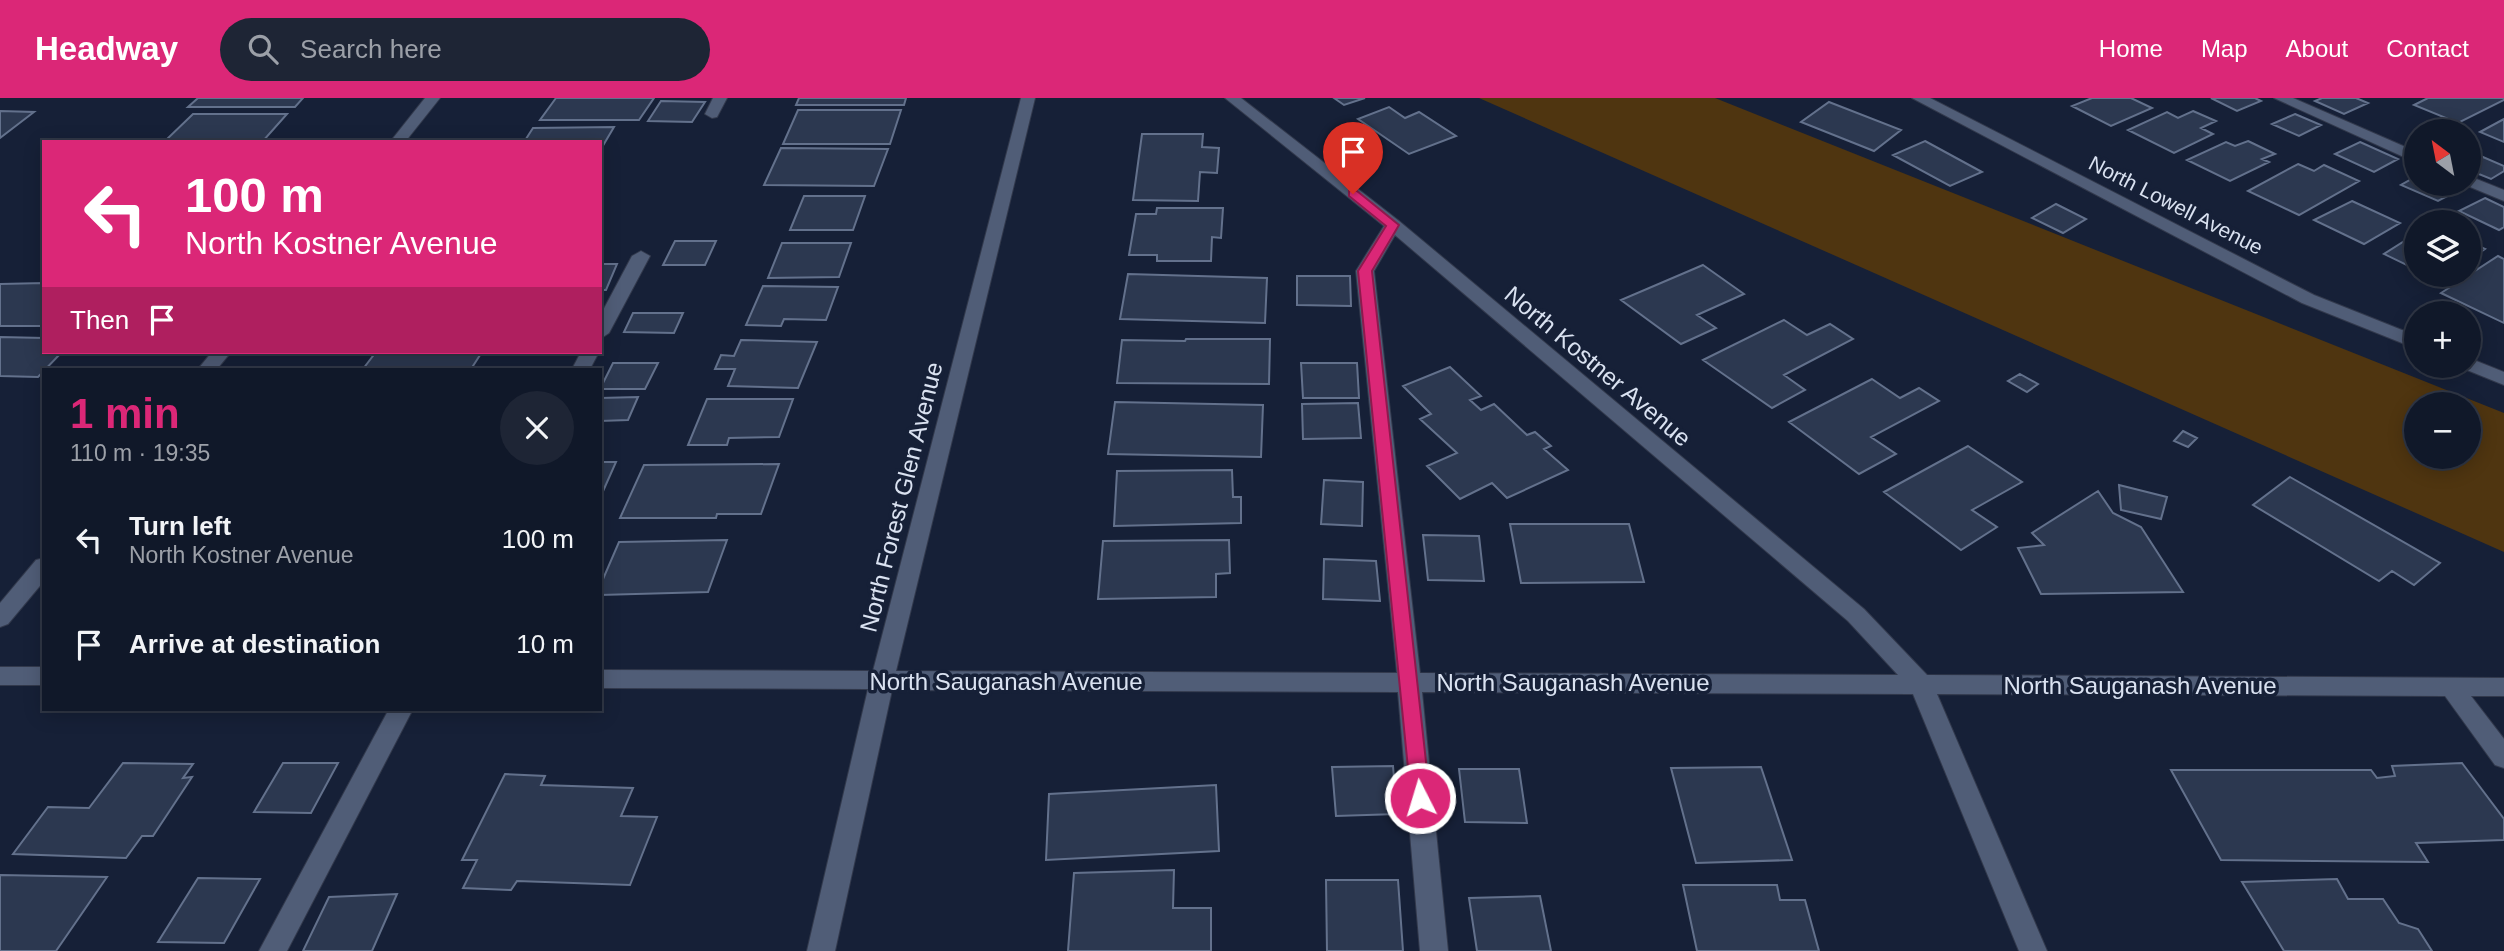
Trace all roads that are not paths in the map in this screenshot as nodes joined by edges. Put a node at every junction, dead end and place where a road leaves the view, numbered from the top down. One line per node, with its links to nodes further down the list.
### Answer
1 (433, 98): 8 (street)
2 (720, 98): 7 (street)
3 (1028, 98): 25 (street, North Forest Glen Avenue)
4 (1232, 98): 12 (street, North Kostner Avenue)
5 (1919, 98): 15 (street, North Lowell Avenue)
6 (2281, 98): 9 (street)
7 (712, 114)
8 (399, 140)
9 (2404, 152)
10 (2482, 187): 11 (street)
11 (2504, 196)
12 (1393, 225): 26 (street); 27 (street, North Kostner Avenue)
13 (641, 256): 14 (street)
14 (602, 329)
15 (2404, 338)
16 (220, 354): 17 (street)
17 (208, 368)
18 (2481, 370): 19 (street)
19 (2504, 379)
20 (42, 568): 21 (street)
21 (0, 618)
22 (0, 676): 23 (street)
23 (42, 676)
24 (602, 679): 25 (street, North Sauganash Avenue)
25 (882, 680): 26 (street, North Sauganash Avenue); 33 (street, North Forest Glen Avenue)
26 (1410, 682): 27 (street, North Sauganash Avenue); 34 (street)
27 (1921, 684): 28 (street, North Sauganash Avenue); 35 (street)
28 (2451, 687): 29 (street, North Sauganash Avenue); 31 (street)
29 (2504, 687)
30 (400, 711): 32 (street)
31 (2504, 758)
32 (273, 951)
33 (821, 951)
34 (1434, 951)
35 (2033, 951)

